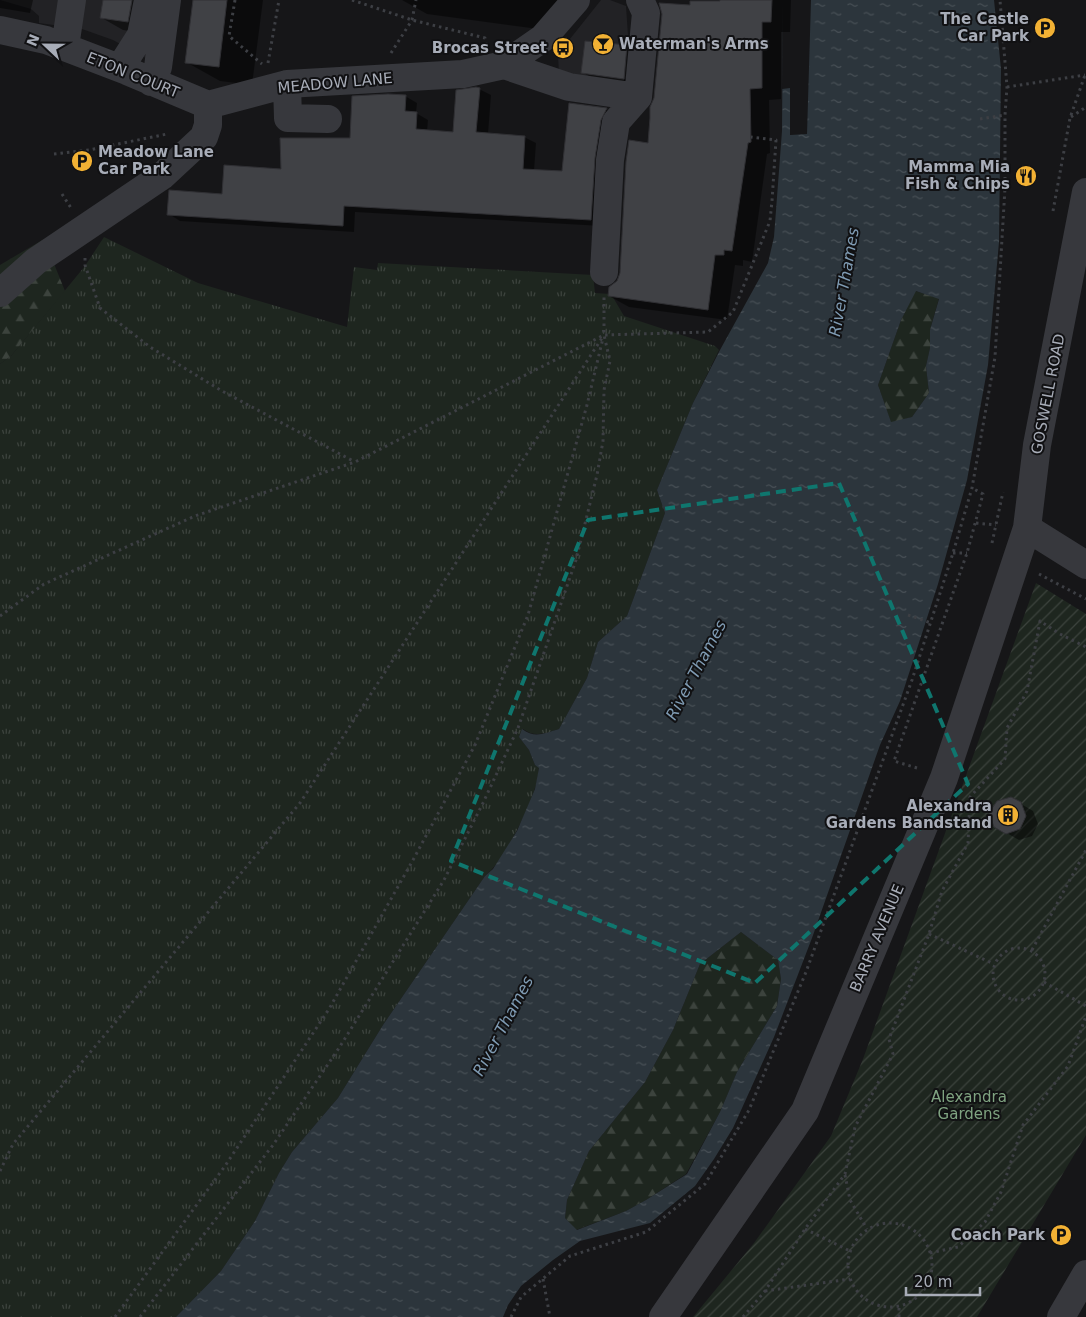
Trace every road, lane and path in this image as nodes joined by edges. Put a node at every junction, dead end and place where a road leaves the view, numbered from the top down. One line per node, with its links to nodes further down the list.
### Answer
1 (72, 0): 13 (street)
2 (148, 0): 15 (street)
3 (167, 0): 18 (street)
4 (235, 0): 5 (path)
5 (279, 0)
6 (352, 0): 11 (path)
7 (416, 0): 11 (path)
8 (576, 0): 14 (street, MEADOW LANE)
9 (640, 0): 21 (street)
10 (1000, 0): 20 (path)
11 (412, 20): 14 (path); 17 (path)
12 (0, 30): 13 (street, ETON COURT)
13 (65, 47): 15 (street, ETON COURT)
14 (497, 66): 17 (street, MEADOW LANE); 21 (street)
15 (120, 68): 18 (street, ETON COURT)
16 (1086, 75): 20 (path); 22 (path)
17 (373, 79): 19 (street, MEADOW LANE)
18 (151, 82): 23 (street, ETON COURT)
19 (287, 84): 23 (street, MEADOW LANE); 25 (street)
20 (1007, 87): 24 (path)
21 (638, 97): 32 (street)
22 (1086, 107)
23 (208, 115): 28 (path); 31 (street)
24 (1005, 115): 26 (path); 37 (path)
25 (328, 119)
26 (980, 119)
27 (750, 137): 35 (path)
28 (54, 154)
29 (1086, 192): 33 (street, GOSWELL ROAD)
30 (62, 194): 31 (path)
31 (84, 228): 34 (street); 36 (path)
32 (604, 272): 35 (path)
33 (1077, 286): 40 (street, GOSWELL ROAD)
34 (0, 293)
35 (604, 335): 36 (path); 58 (path); 69 (path); 70 (path)
36 (355, 462): 47 (path)
37 (972, 488): 38 (path); 41 (path)
38 (976, 523): 39 (path); 42 (path)
39 (996, 525)
40 (1027, 528): 43 (street); 73 (street, BARRY AVENUE)
41 (953, 553): 42 (path); 48 (path)
42 (967, 553): 50 (path)
43 (1086, 565)
44 (1032, 578): 45 (path)
45 (1086, 599)
46 (908, 615): 48 (path)
47 (0, 616)
48 (931, 623): 65 (path)
49 (1086, 647): 52 (path)
50 (917, 768)
51 (1086, 850): 53 (path)
52 (929, 934): 54 (path); 59 (path)
53 (1032, 950): 54 (path); 55 (path)
54 (994, 964): 55 (path)
55 (1044, 982): 56 (path)
56 (1086, 1006)
57 (1086, 1016): 63 (path)
58 (0, 1171)
59 (845, 1174): 60 (path); 61 (path)
60 (805, 1229): 62 (path); 67 (path)
61 (867, 1229): 62 (path); 63 (path)
62 (850, 1251): 66 (path)
63 (930, 1253): 68 (path)
64 (1086, 1274): 76 (street)
65 (542, 1279): 71 (path); 72 (path)
66 (850, 1279): 67 (path); 68 (path)
67 (765, 1291): 74 (path)
68 (899, 1306): 75 (path)
69 (115, 1317)
70 (140, 1317)
71 (511, 1317)
72 (550, 1317)
73 (663, 1317)
74 (743, 1317)
75 (899, 1317)
76 (1061, 1317)

